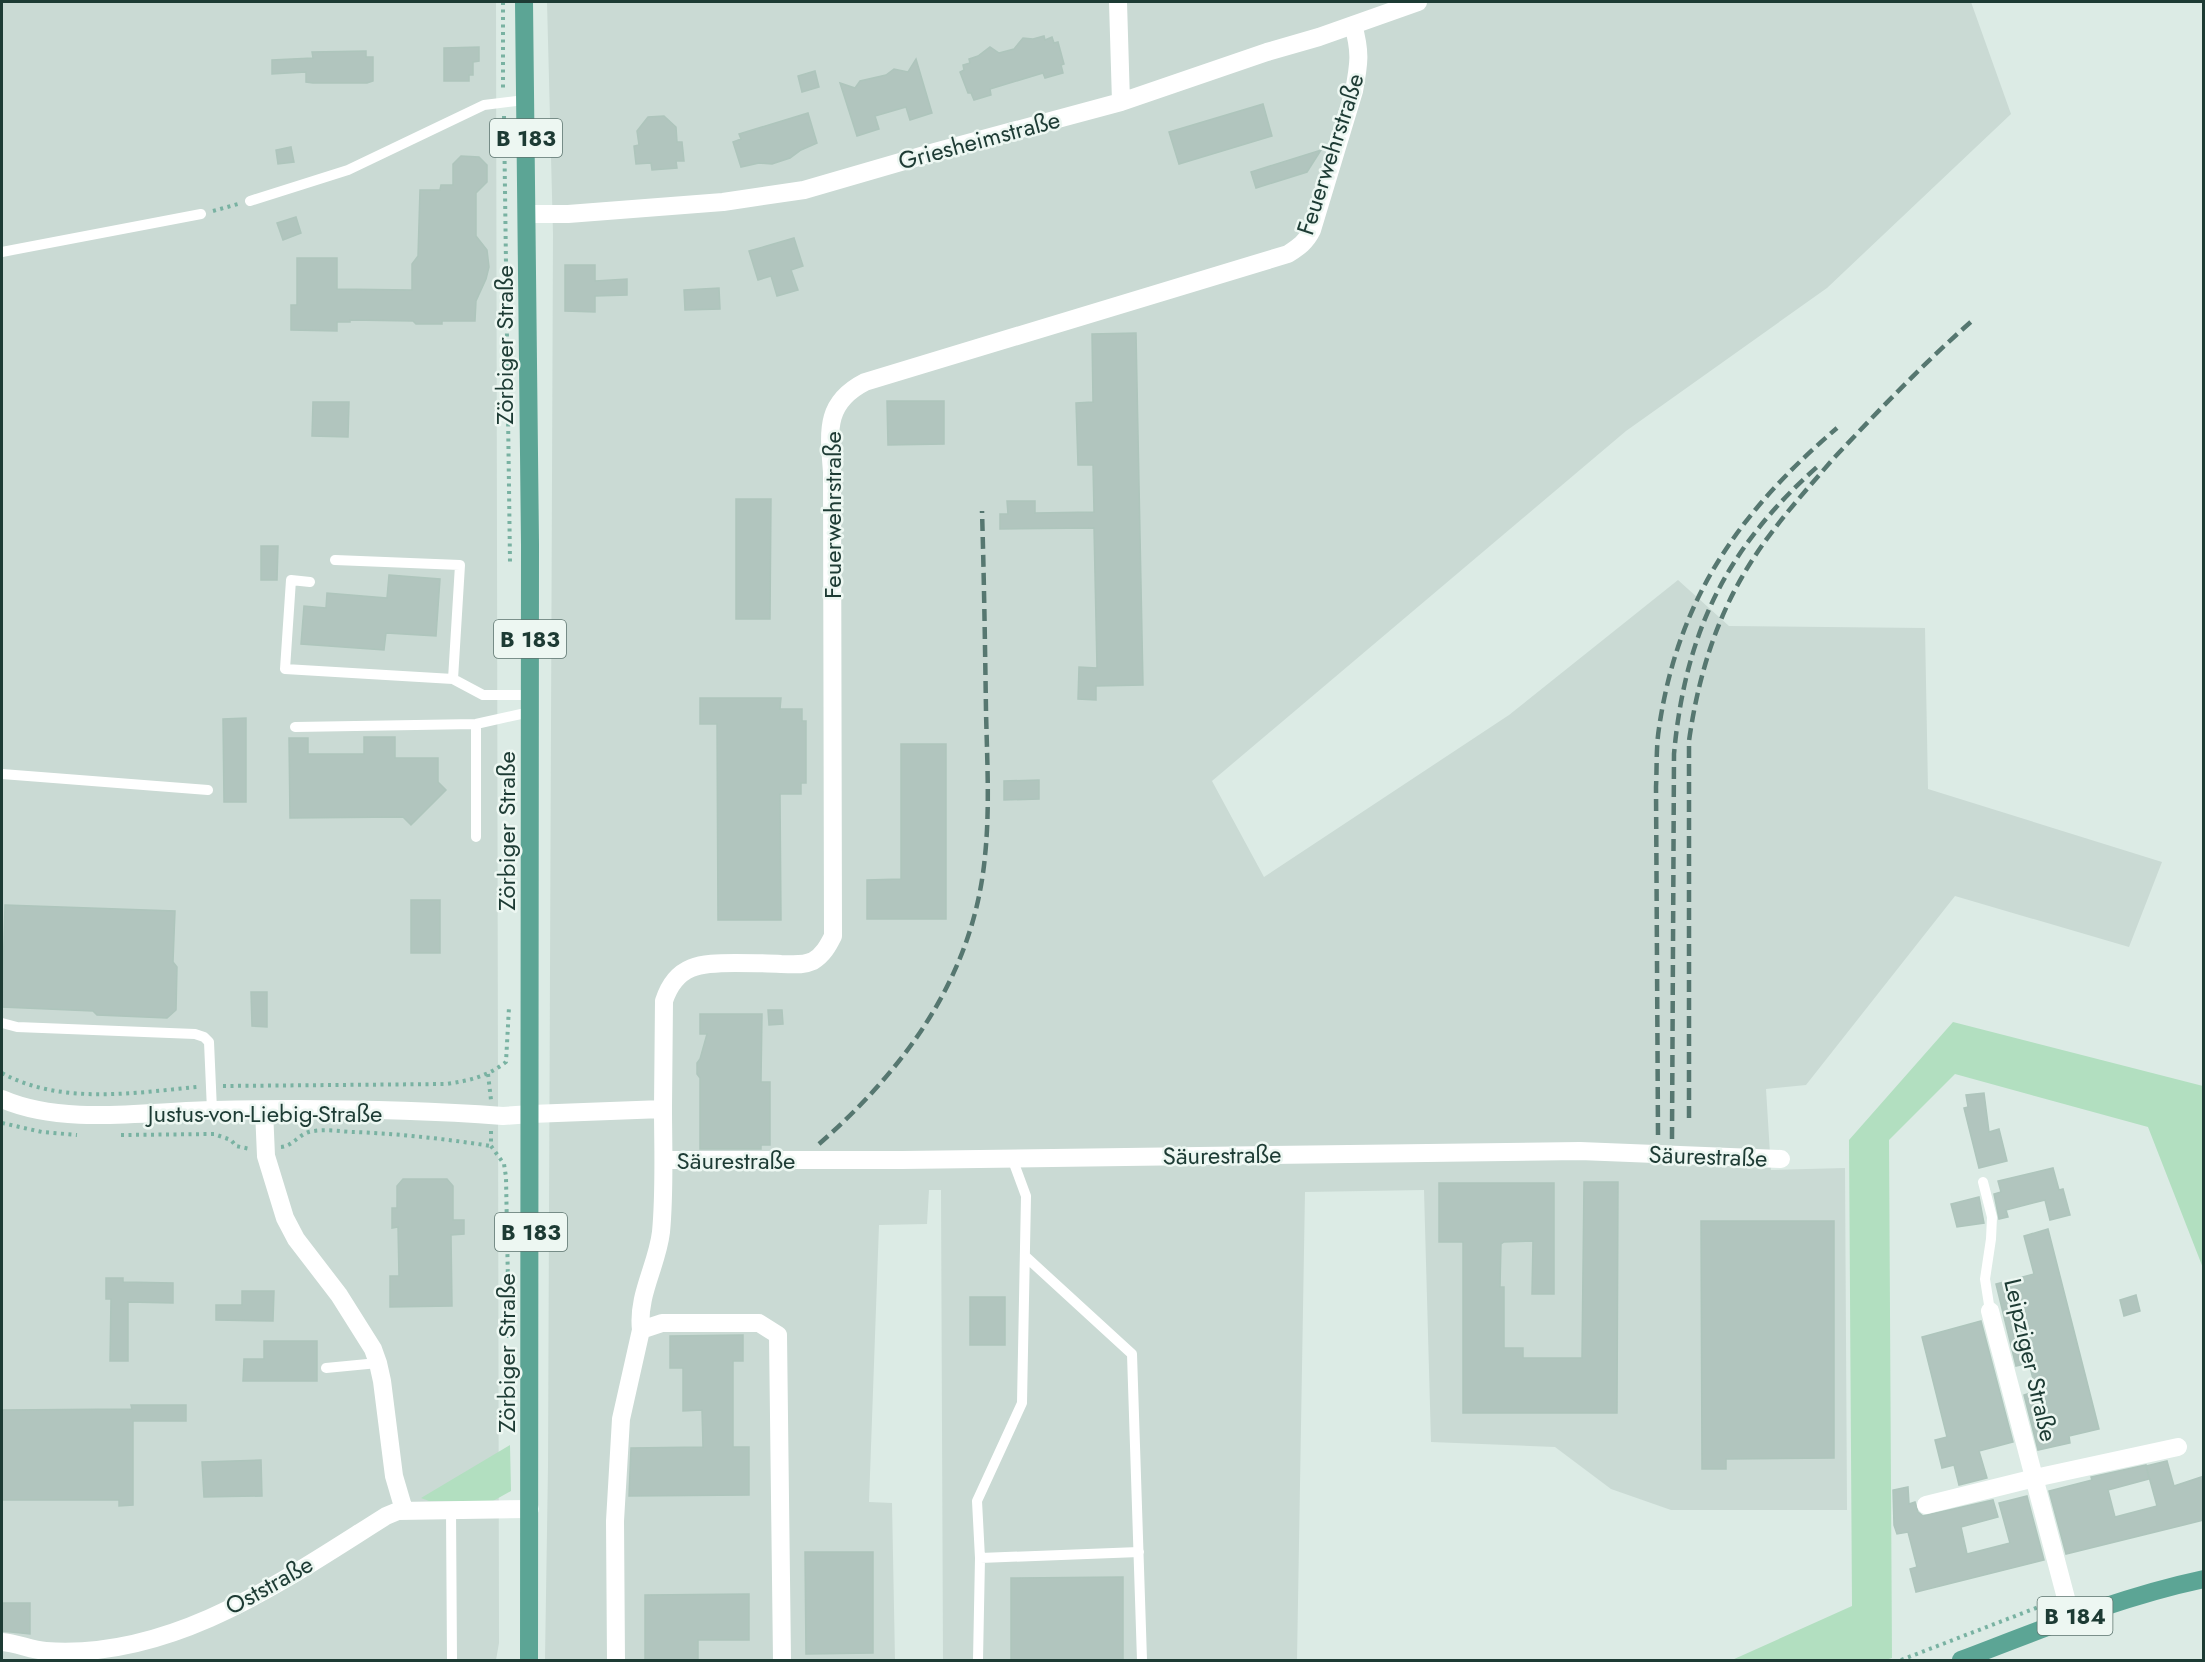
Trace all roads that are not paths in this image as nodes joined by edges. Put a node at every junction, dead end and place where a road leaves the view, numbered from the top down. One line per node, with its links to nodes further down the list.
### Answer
1 (524, 2): 5 (main road, Zörbiger Straße / B 183)
2 (1118, 2): 6 (street)
3 (1418, 2): 4 (street, Griesheimstraße)
4 (1353, 25): 6 (street, Griesheimstraße); 22 (street, Feuerwehrstraße)
5 (525, 100): 7 (lane); 9 (main road, Zörbiger Straße / B 183)
6 (1120, 102): 9 (street, Griesheimstraße)
7 (250, 201)
8 (201, 214): 10 (lane)
9 (527, 214): 14 (main road, Zörbiger Straße / B 183)
10 (2, 252)
11 (335, 560): 13 (lane)
12 (310, 582): 13 (lane)
13 (453, 679): 14 (lane)
14 (530, 703): 15 (lane); 25 (main road, Zörbiger Straße / B 183)
15 (476, 724): 16 (lane); 19 (lane)
16 (295, 727)
17 (2, 774): 18 (lane)
18 (208, 790)
19 (476, 837)
20 (2, 1023): 23 (lane)
21 (2, 1099): 23 (street, Justus-von-Liebig-Straße)
22 (663, 1109): 25 (street); 28 (street, Säurestraße)
23 (212, 1110): 24 (street, Justus-von-Liebig-Straße)
24 (264, 1110): 25 (street, Justus-von-Liebig-Straße); 33 (street)
25 (531, 1114): 38 (main road, Zörbiger Straße / B 183)
26 (1012, 1158): 27 (street, Säurestraße); 28 (street, Säurestraße); 30 (lane)
27 (1781, 1159)
28 (664, 1160): 32 (street, Säurestraße)
29 (1983, 1182): 31 (lane, Leipziger Straße)
30 (1024, 1256): 41 (lane); 42 (lane)
31 (1990, 1311): 36 (street, Leipziger Straße)
32 (641, 1330): 49 (street, Säurestraße); 50 (street)
33 (378, 1364): 34 (lane); 39 (street)
34 (326, 1368)
35 (2178, 1447): 36 (street, Leipziger Straße)
36 (2035, 1478): 37 (street, Leipziger Straße); 44 (street, Leipziger Straße)
37 (1926, 1505)
38 (530, 1509): 40 (street, Oststraße); 48 (main road, Zörbiger Straße / B 183)
39 (404, 1510): 40 (street, Oststraße); 46 (street, Oststraße)
40 (451, 1510): 47 (lane)
41 (1139, 1552): 42 (lane); 52 (lane)
42 (980, 1558): 51 (lane)
43 (2204, 1579): 44 (main road, B 184)
44 (2071, 1617): 53 (main road, B 184)
45 (2, 1642): 46 (street, Oststraße)
46 (46, 1656)
47 (452, 1660)
48 (529, 1660)
49 (616, 1660)
50 (782, 1660)
51 (978, 1660)
52 (1142, 1660)
53 (1960, 1660)

